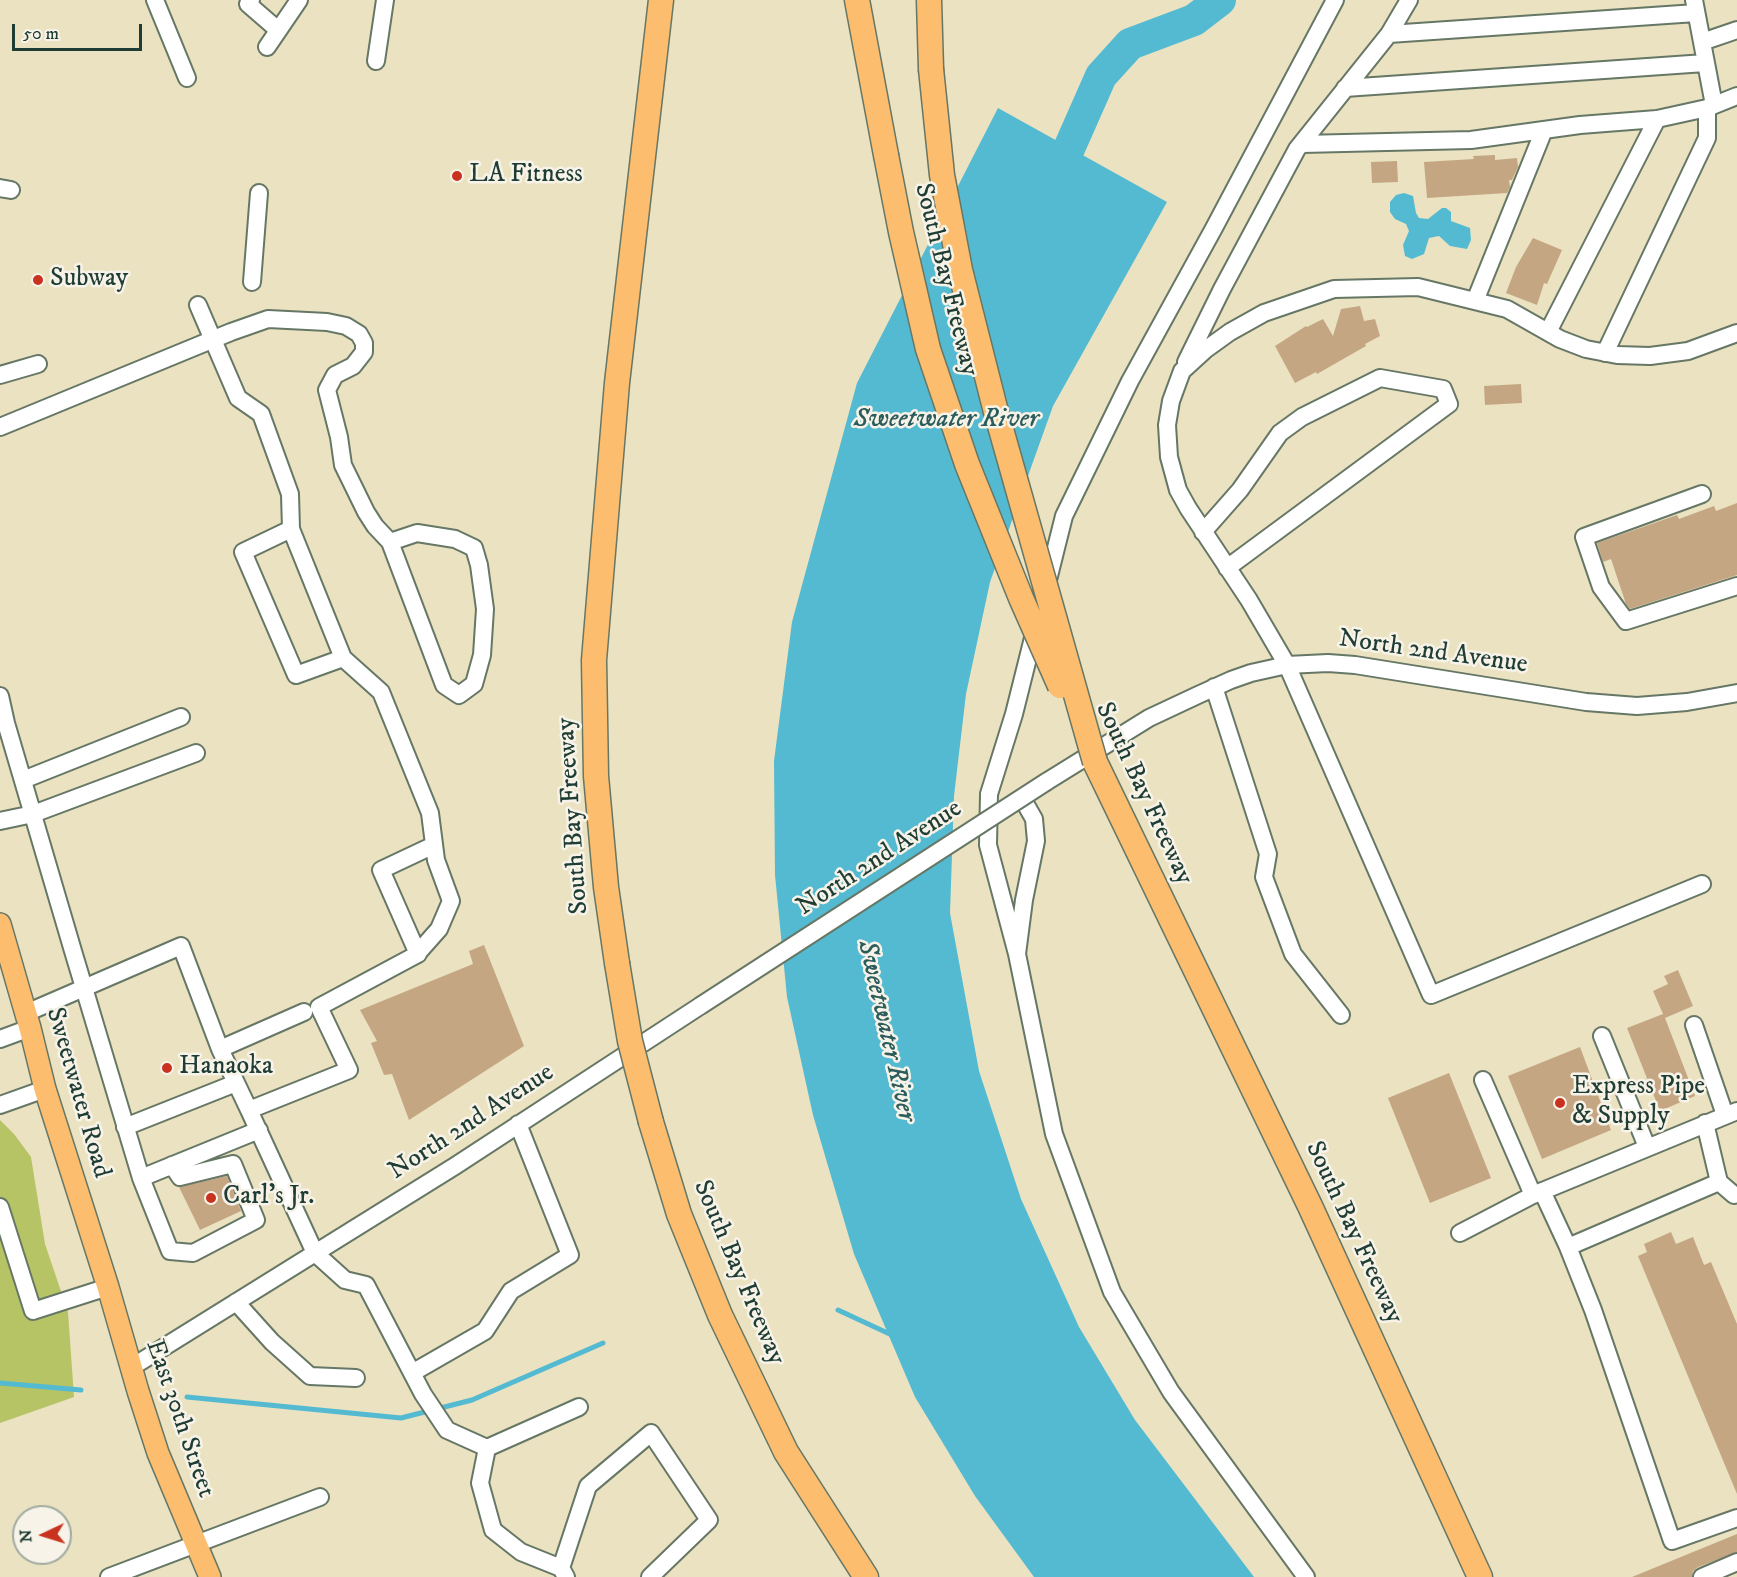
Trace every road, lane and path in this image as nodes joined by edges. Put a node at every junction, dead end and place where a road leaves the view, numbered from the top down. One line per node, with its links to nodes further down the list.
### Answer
1 (155, 0): 18 (street)
2 (251, 0): 11 (street)
3 (299, 0): 11 (street)
4 (385, 0): 16 (street)
5 (857, 0): 50 (highway, South Bay Freeway, bridge)
6 (1335, 0): 59 (street)
7 (1409, 0): 13 (street)
8 (660, 2): 103 (highway, South Bay Freeway, bridge)
9 (930, 6): 50 (highway, bridge)
10 (1695, 6): 13 (street); 14 (street)
11 (278, 30): 15 (street)
12 (1737, 30): 14 (street)
13 (1389, 34): 19 (street)
14 (1702, 42): 17 (street)
15 (267, 47)
16 (376, 61)
17 (1706, 63): 19 (street); 21 (street)
18 (188, 78)
19 (1345, 88): 24 (street)
20 (1737, 96): 21 (street)
21 (1711, 106): 22 (street); 32 (street)
22 (1657, 119): 23 (street); 29 (street)
23 (1544, 130): 24 (street); 27 (street)
24 (1302, 144): 34 (street)
25 (259, 193): 26 (street)
26 (252, 282)
27 (1475, 301): 29 (street); 34 (street)
28 (198, 305): 31 (street)
29 (1548, 332): 32 (street)
30 (1737, 333): 32 (street)
31 (213, 341): 36 (street); 38 (street); 40 (street)
32 (1605, 353)
33 (38, 364): 35 (street)
34 (1182, 371): 39 (street)
35 (0, 375)
36 (0, 427)
37 (1702, 494): 42 (street)
38 (291, 530): 43 (street); 43 (street)
39 (1203, 532): 41 (street); 41 (street)
40 (390, 542): 40 (street)
41 (1227, 567): 44 (street)
42 (1737, 586)
43 (343, 658): 55 (street)
44 (1287, 665): 45 (street, North 2nd Avenue); 46 (street, North 2nd Avenue); 56 (street)
45 (1214, 687): 52 (street, North 2nd Avenue, bridge); 62 (street)
46 (1737, 693)
47 (0, 696): 51 (street)
48 (181, 717): 51 (street)
49 (196, 753): 53 (street)
50 (1095, 762): 105 (highway, South Bay Freeway)
51 (23, 780): 53 (street)
52 (1022, 798): 59 (street); 75 (street, North 2nd Avenue, bridge)
53 (33, 814): 54 (street); 60 (street)
54 (0, 821)
55 (434, 845): 58 (street); 58 (street)
56 (1702, 884)
57 (0, 924): 63 (main road, Sweetwater Road)
58 (418, 954): 72 (street)
59 (1017, 954): 104 (street)
60 (84, 988): 63 (street); 67 (street); 76 (street)
61 (304, 1012): 67 (street)
62 (1341, 1016)
63 (28, 1020): 66 (street); 70 (main road, Sweetwater Road)
64 (1694, 1025): 73 (street)
65 (1602, 1036): 78 (street)
66 (0, 1039)
67 (220, 1049): 69 (street)
68 (1483, 1080): 82 (street)
69 (236, 1083): 72 (street); 76 (street)
70 (45, 1089): 71 (street); 88 (main road, Sweetwater Road)
71 (0, 1105)
72 (249, 1110): 77 (street)
73 (1731, 1113): 74 (street)
74 (1705, 1123): 78 (street); 81 (street)
75 (518, 1124): 87 (street, North 2nd Avenue); 91 (street)
76 (125, 1127): 80 (street)
77 (259, 1130): 79 (street); 87 (street)
78 (1647, 1147): 82 (street)
79 (172, 1165): 80 (street); 80 (street)
80 (141, 1178)
81 (1719, 1182): 83 (street); 86 (street)
82 (1538, 1193): 85 (street); 86 (street)
83 (1734, 1195)
84 (0, 1207): 88 (street)
85 (1460, 1233)
86 (1568, 1247): 96 (street)
87 (315, 1253): 89 (street, North 2nd Avenue); 91 (street)
88 (106, 1281): 90 (main road, East 30th Street)
89 (236, 1302): 90 (street, North 2nd Avenue); 92 (street)
90 (132, 1367): 97 (main road, East 30th Street)
91 (412, 1373): 94 (street)
92 (356, 1378)
93 (579, 1407): 94 (street)
94 (487, 1448): 99 (street)
95 (320, 1497): 97 (street)
96 (1737, 1518)
97 (196, 1543): 100 (street); 101 (main road, East 30th Street)
98 (1737, 1562): 106 (street)
99 (563, 1572): 102 (street)
100 (109, 1577)
101 (210, 1577)
102 (650, 1577)
103 (866, 1577)
104 (1306, 1577)
105 (1480, 1577)
106 (1702, 1577)

